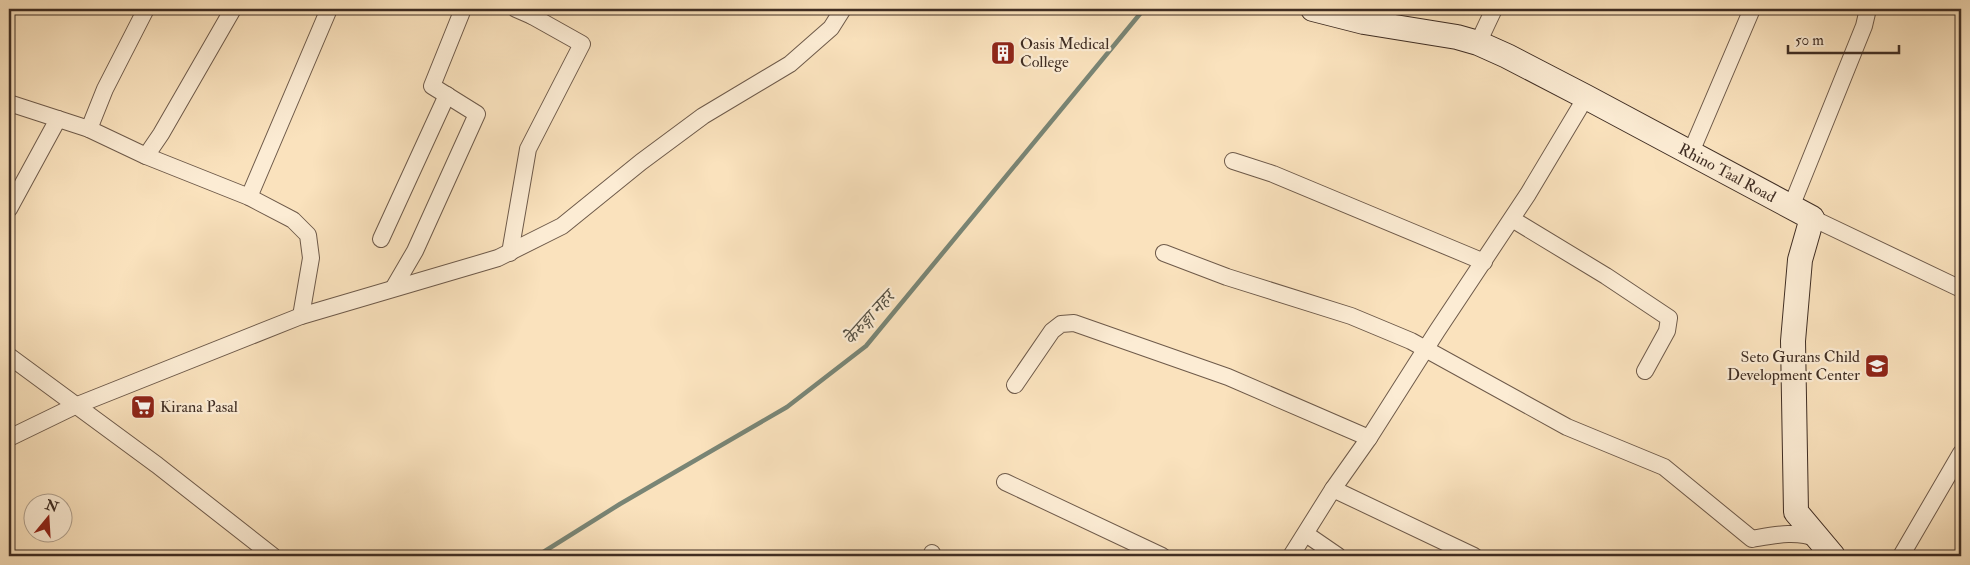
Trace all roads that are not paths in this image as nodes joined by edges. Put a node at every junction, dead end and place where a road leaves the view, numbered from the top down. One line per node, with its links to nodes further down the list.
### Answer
1 (146, 9): 17 (street)
2 (233, 9): 19 (street)
3 (329, 9): 21 (street)
4 (463, 9): 13 (street)
5 (516, 9): 11 (street)
6 (843, 9): 27 (street)
7 (1313, 9): 12 (street, Rhino Taal Road)
8 (1494, 9): 12 (street)
9 (1752, 9): 18 (street)
10 (1868, 9): 22 (street)
11 (534, 12): 27 (street)
12 (1478, 43): 14 (street, Rhino Taal Road)
13 (447, 95): 26 (street); 30 (street)
14 (1586, 97): 18 (street, Rhino Taal Road); 25 (street)
15 (9, 103): 16 (street)
16 (58, 119): 17 (street); 23 (street)
17 (88, 129): 19 (street)
18 (1691, 152): 22 (street, Rhino Taal Road)
19 (146, 156): 21 (street)
20 (1233, 161): 29 (street)
21 (249, 197): 32 (street)
22 (1791, 207): 24 (street, Rhino Taal Road)
23 (9, 209)
24 (1812, 218): 31 (street); 43 (street)
25 (1512, 219): 29 (street); 35 (street)
26 (381, 239)
27 (510, 253): 30 (street)
28 (1164, 253): 33 (street)
29 (1484, 262): 33 (street)
30 (394, 287): 32 (street)
31 (1961, 289)
32 (301, 316): 37 (street)
33 (1425, 349): 39 (street); 45 (street)
34 (9, 356): 37 (street)
35 (1645, 371)
36 (1015, 384): 39 (street)
37 (75, 406): 38 (street); 47 (street)
38 (9, 438)
39 (1369, 438): 42 (street)
40 (1961, 453): 52 (street)
41 (1005, 482): 48 (street)
42 (1333, 489): 44 (street); 51 (street)
43 (1796, 512): 45 (street); 46 (street)
44 (1306, 534): 49 (street); 50 (street)
45 (1765, 537): 46 (street)
46 (1826, 548)
47 (273, 556)
48 (1162, 556)
49 (1291, 556)
50 (1338, 556)
51 (1474, 556)
52 (1901, 556)

